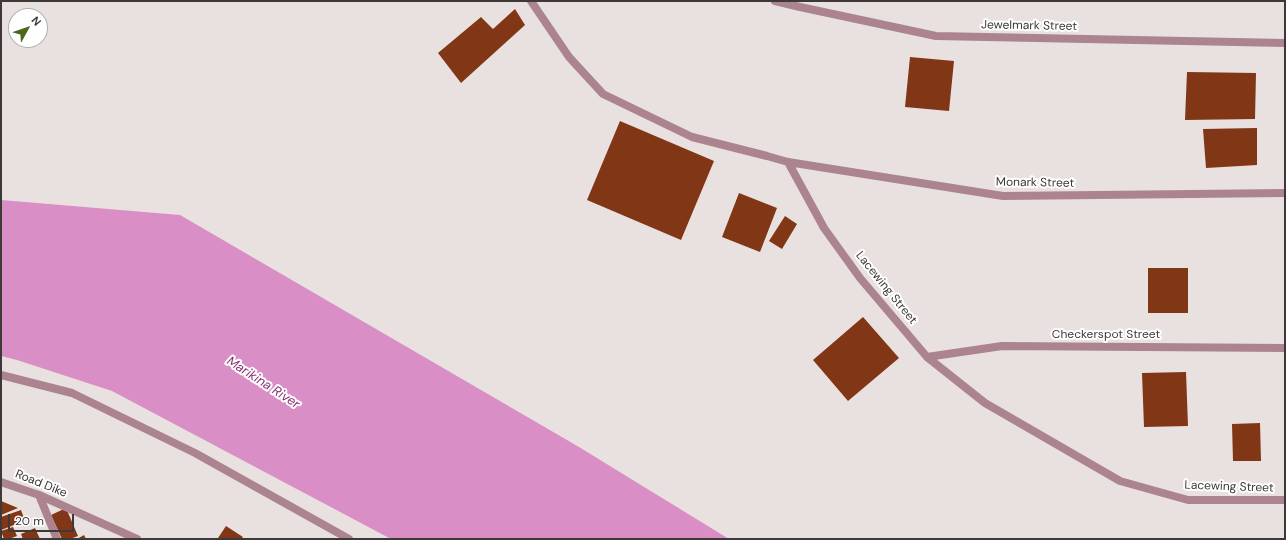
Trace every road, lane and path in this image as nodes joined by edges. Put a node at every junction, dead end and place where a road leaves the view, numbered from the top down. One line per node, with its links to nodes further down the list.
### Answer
1 (531, 1): 4 (street)
2 (775, 1): 3 (street, Jewelmark Street)
3 (1285, 43)
4 (788, 162): 5 (street, Monark Street); 7 (street, Lacewing Street)
5 (1285, 193)
6 (1285, 348): 7 (street, Checkerspot Street)
7 (927, 357): 11 (street, Lacewing Street)
8 (1, 374): 14 (street)
9 (1, 482): 10 (street, Road Dike)
10 (39, 495): 12 (street); 13 (street, Road Dike)
11 (1285, 500)
12 (57, 539)
13 (137, 539)
14 (349, 539)

